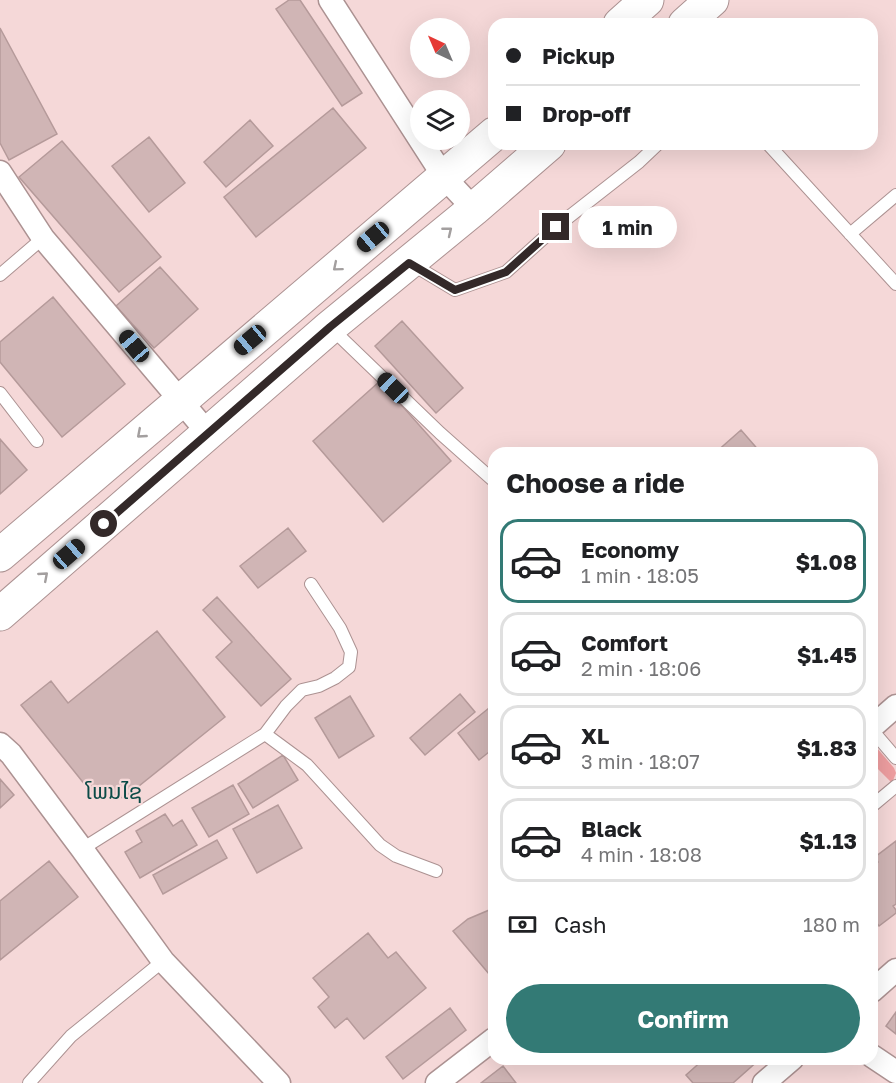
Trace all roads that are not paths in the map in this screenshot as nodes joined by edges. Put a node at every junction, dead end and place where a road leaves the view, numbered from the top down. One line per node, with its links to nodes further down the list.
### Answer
1 (330, 0): 11 (street)
2 (647, 0): 4 (highway)
3 (712, 0): 5 (highway)
4 (627, 18)
5 (692, 18)
6 (488, 139): 11 (highway)
7 (542, 150): 13 (highway)
8 (652, 150): 16 (lane)
9 (773, 150): 14 (lane)
10 (0, 172): 15 (street)
11 (444, 177): 13 (street); 21 (highway, one-way to 21)
12 (896, 195): 14 (lane)
13 (474, 209): 16 (highway, one-way to 13)
14 (850, 234): 18 (lane)
15 (43, 238): 17 (lane); 21 (street)
16 (409, 263): 19 (highway)
17 (0, 275)
18 (896, 284)
19 (330, 327): 22 (highway); 24 (lane)
20 (0, 393): 23 (lane)
21 (180, 400): 22 (street); 25 (highway, one-way to 25)
22 (208, 433): 27 (highway, one-way to 22)
23 (37, 441)
24 (488, 477)
25 (0, 555)
26 (310, 584): 30 (lane)
27 (0, 614)
28 (896, 706): 29 (street)
29 (878, 723)
30 (265, 734): 36 (lane); 37 (lane)
31 (878, 736): 33 (lane)
32 (0, 744): 36 (street)
33 (896, 758)
34 (896, 786): 35 (lane)
35 (878, 801)
36 (82, 849): 38 (street)
37 (436, 871)
38 (163, 961): 45 (lane); 46 (street)
39 (896, 970): 40 (street)
40 (878, 986)
41 (488, 1044): 47 (street)
42 (878, 1060): 44 (street)
43 (785, 1065): 48 (street)
44 (896, 1072)
45 (29, 1083)
46 (279, 1083)
47 (437, 1083)
48 (764, 1083)

